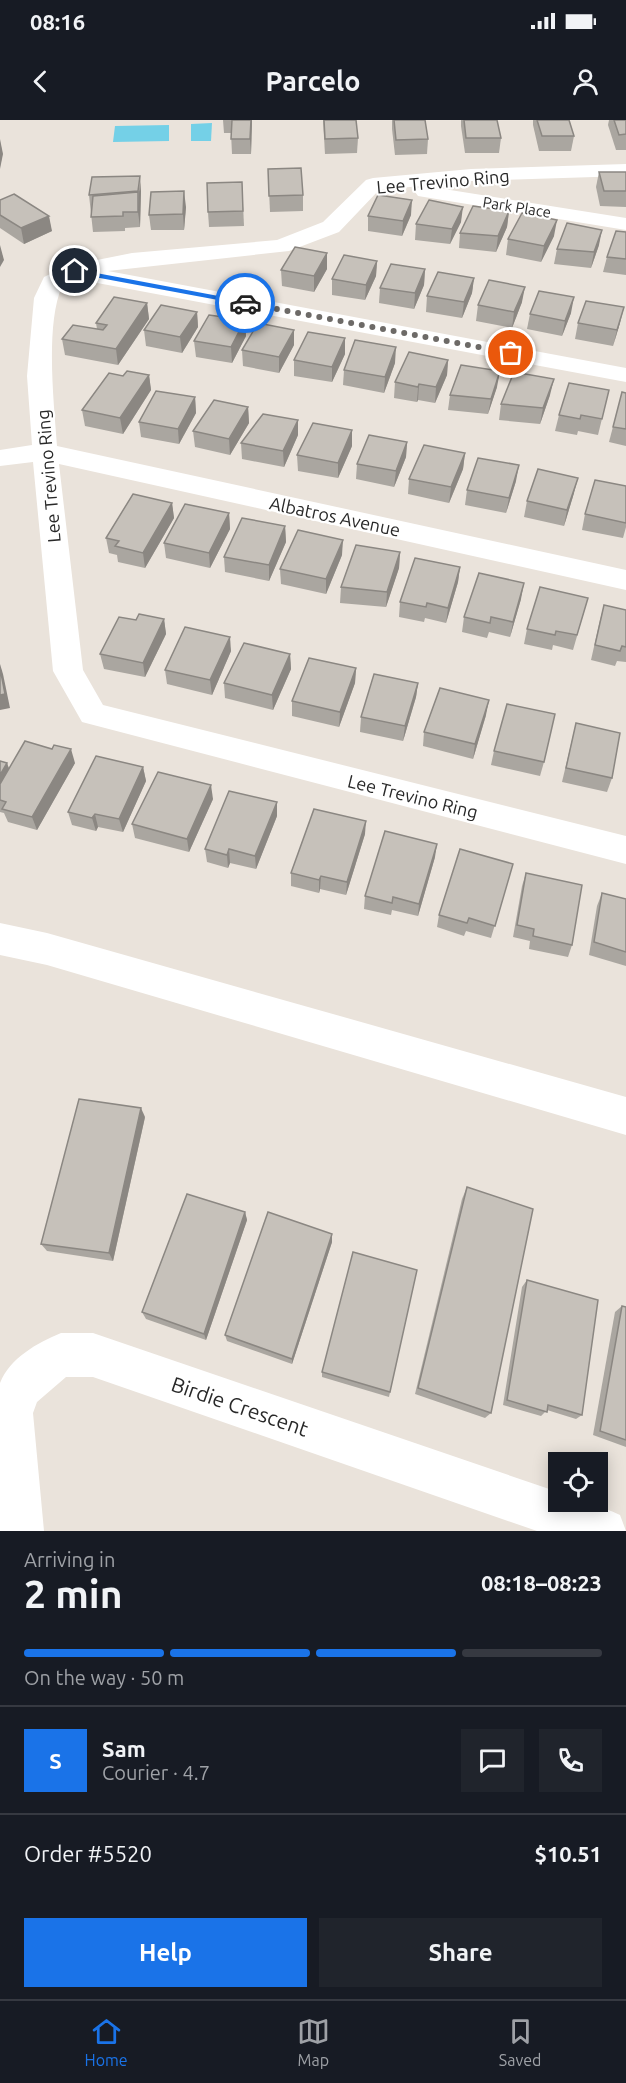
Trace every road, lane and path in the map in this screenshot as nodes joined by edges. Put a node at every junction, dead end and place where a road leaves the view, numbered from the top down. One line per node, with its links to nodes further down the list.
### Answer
1 (626, 170): 2 (street, Lee Trevino Ring)
2 (373, 184): 3 (street, Park Place); 4 (street, Lee Trevino Ring)
3 (626, 224)
4 (75, 271): 5 (street); 6 (street, Lee Trevino Ring)
5 (626, 375)
6 (45, 452): 7 (street); 8 (street, Albatros Avenue); 9 (street, Lee Trevino Ring)
7 (0, 458)
8 (626, 580)
9 (626, 850)
10 (0, 939): 11 (street)
11 (626, 1116)
12 (21, 1531): 13 (street, Birdie Crescent)
13 (604, 1531)

